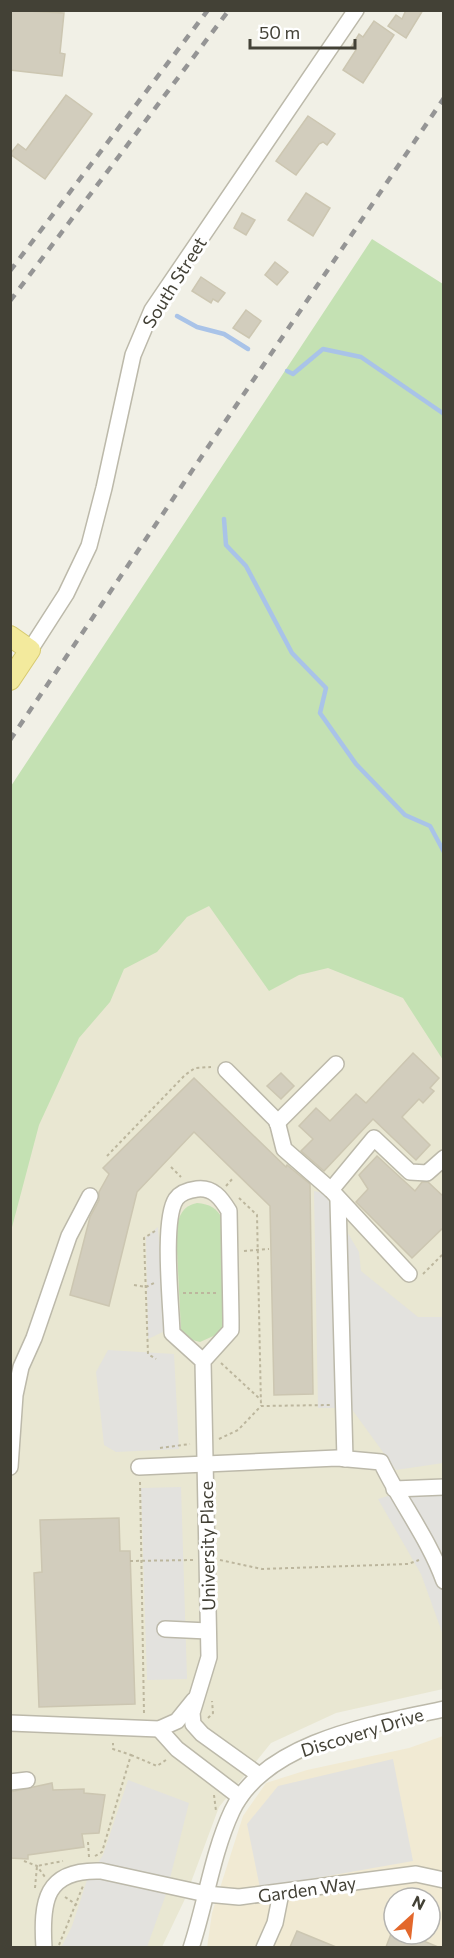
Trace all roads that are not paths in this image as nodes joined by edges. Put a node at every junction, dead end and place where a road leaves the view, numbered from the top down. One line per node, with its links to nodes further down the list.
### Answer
1 (356, 10): 3 (street, South Street)
2 (10, 636): 3 (main road)
3 (30, 650): 4 (main road, South Street)
4 (10, 680)
5 (336, 1064): 7 (street)
6 (226, 1070): 7 (street)
7 (277, 1123): 9 (street)
8 (444, 1158): 9 (street)
9 (334, 1195): 11 (street); 13 (street)
10 (90, 1196): 15 (street)
11 (409, 1274)
12 (206, 1357): 12 (street); 14 (street, University Place)
13 (345, 1459): 14 (street); 18 (street)
14 (205, 1466): 16 (street); 21 (street, University Place)
15 (10, 1467)
16 (139, 1467)
17 (444, 1487): 18 (street)
18 (394, 1490): 19 (street)
19 (444, 1581)
20 (165, 1629): 21 (street)
21 (208, 1631): 22 (street, University Place)
22 (196, 1697): 26 (street); 28 (street, University Place)
23 (444, 1709): 24 (street, Discovery Drive)
24 (427, 1713): 25 (street); 30 (street, Discovery Drive)
25 (444, 1719)
26 (177, 1721): 28 (street); 29 (street)
27 (10, 1723): 29 (street)
28 (196, 1727): 30 (street)
29 (159, 1729): 33 (street)
30 (259, 1775): 33 (street, Discovery Drive)
31 (27, 1780): 32 (street)
32 (10, 1782)
33 (240, 1797): 36 (street, Discovery Drive)
34 (444, 1880): 35 (street, Garden Way)
35 (281, 1893): 36 (street, Garden Way); 39 (street)
36 (206, 1894): 37 (street, Garden Way); 38 (street, Discovery Drive)
37 (44, 1947)
38 (191, 1947)
39 (264, 1947)

